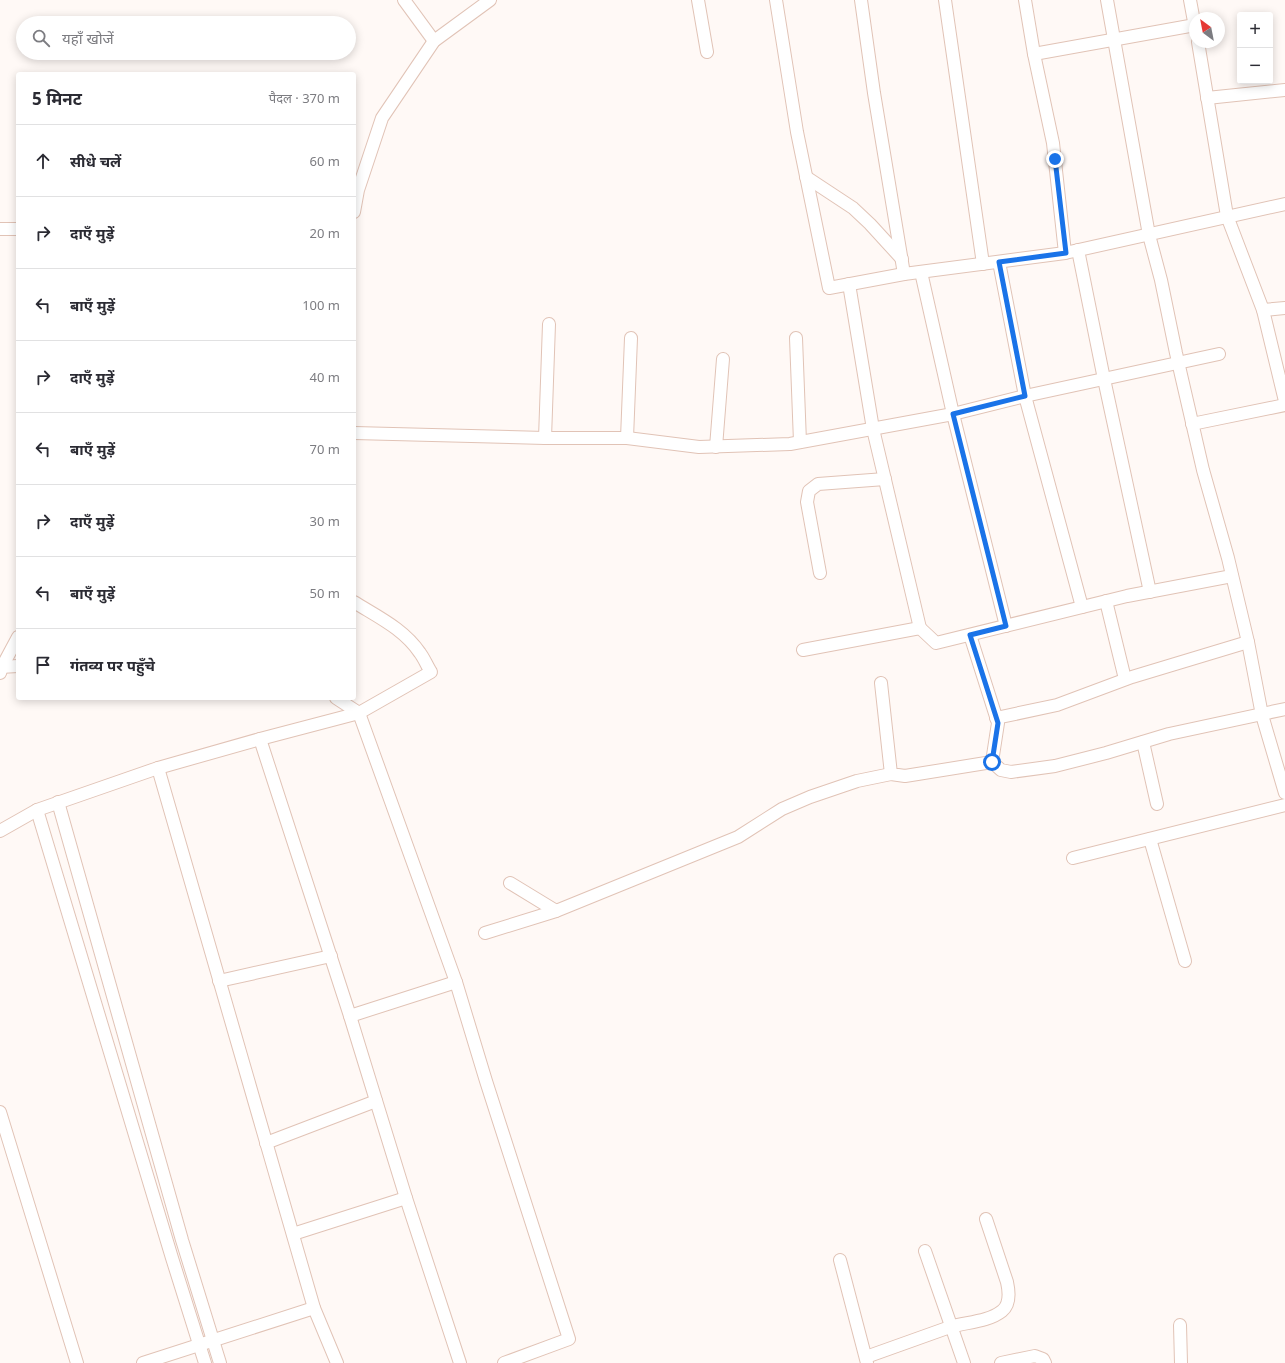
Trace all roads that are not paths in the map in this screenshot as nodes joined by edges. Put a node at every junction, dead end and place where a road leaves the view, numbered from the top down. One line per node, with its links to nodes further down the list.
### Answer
1 (404, 0): 13 (street)
2 (490, 0): 13 (street)
3 (698, 0): 15 (street)
4 (776, 0): 19 (street)
5 (861, 0): 28 (street)
6 (945, 0): 30 (street)
7 (1025, 0): 16 (street)
8 (1107, 0): 12 (street)
9 (1190, 0): 10 (street)
10 (1192, 12)
11 (1189, 27): 12 (street)
12 (1115, 39): 16 (street); 25 (street)
13 (434, 41): 20 (street)
14 (1199, 48): 18 (street)
15 (707, 52)
16 (1034, 54): 27 (street)
17 (1285, 90): 18 (street)
18 (1207, 98): 22 (street)
19 (806, 177): 28 (street); 33 (street)
20 (356, 191)
21 (1285, 204): 22 (street)
22 (1227, 216): 25 (street); 35 (street)
23 (0, 229): 24 (street)
24 (16, 229)
25 (1149, 235): 26 (street); 41 (street)
26 (1078, 250): 27 (street); 42 (street)
27 (1066, 253): 29 (street)
28 (902, 259): 32 (street)
29 (999, 262): 30 (street); 43 (street)
30 (983, 264): 31 (street)
31 (921, 272): 32 (street); 46 (street)
32 (904, 274): 33 (street)
33 (849, 284): 48 (street)
34 (1285, 308): 35 (street)
35 (1263, 310): 44 (street)
36 (549, 324): 50 (street)
37 (631, 338): 51 (street)
38 (796, 338): 52 (street)
39 (1218, 354): 41 (street)
40 (723, 359): 53 (street)
41 (1178, 362): 42 (street); 47 (street)
42 (1104, 379): 43 (street); 57 (street)
43 (1025, 396): 46 (street); 60 (street)
44 (1285, 401)
45 (1285, 405): 47 (street)
46 (953, 414): 48 (street); 61 (street)
47 (1192, 424): 56 (street)
48 (873, 429): 52 (street); 54 (street)
49 (356, 433): 50 (street)
50 (546, 438): 51 (street)
51 (627, 438): 53 (street)
52 (800, 442): 53 (street)
53 (716, 447)
54 (885, 479): 55 (street); 62 (street)
55 (820, 574)
56 (1232, 576): 57 (street); 65 (street)
57 (1150, 592): 58 (street)
58 (1106, 602): 60 (street); 69 (street)
59 (356, 603): 73 (street)
60 (1082, 607): 61 (street)
61 (1006, 626): 63 (street)
62 (920, 628): 63 (street); 66 (street)
63 (970, 635): 75 (street)
64 (16, 641): 68 (street)
65 (1248, 642): 69 (street); 74 (street)
66 (803, 650)
67 (16, 666): 68 (street)
68 (1, 669)
69 (1125, 679): 75 (street)
70 (881, 683): 80 (street)
71 (339, 700): 73 (street)
72 (1285, 709): 74 (street)
73 (359, 713): 76 (street); 95 (street)
74 (1262, 715): 77 (street); 81 (street)
75 (996, 718): 78 (street)
76 (260, 739): 79 (street); 92 (street)
77 (1143, 742): 78 (street); 83 (street)
78 (992, 762): 80 (street)
79 (158, 768): 82 (street); 94 (street)
80 (891, 774): 90 (street)
81 (1285, 793)
82 (58, 802): 85 (street); 108 (street)
83 (1157, 804)
84 (1285, 804): 87 (street)
85 (37, 810): 86 (street); 109 (street)
86 (0, 831)
87 (1150, 839): 88 (street); 93 (street)
88 (1073, 858)
89 (510, 883): 90 (street)
90 (556, 911): 91 (street)
91 (485, 933)
92 (331, 956): 94 (street); 96 (street)
93 (1185, 961)
94 (219, 981): 99 (street)
95 (456, 982): 96 (street); 117 (street)
96 (350, 1016): 97 (street)
97 (376, 1101): 99 (street); 100 (street)
98 (0, 1112): 111 (street)
99 (266, 1143): 102 (street)
100 (406, 1198): 102 (street); 116 (street)
101 (986, 1219): 107 (street)
102 (293, 1234): 105 (street)
103 (925, 1251): 107 (street)
104 (840, 1260): 110 (street)
105 (314, 1308): 108 (street); 115 (street)
106 (1180, 1325): 121 (street)
107 (951, 1327): 110 (street); 118 (street)
108 (213, 1340): 109 (street); 114 (street)
109 (199, 1344): 112 (street); 113 (street)
110 (866, 1360)
111 (77, 1363)
112 (142, 1363)
113 (205, 1363)
114 (220, 1363)
115 (337, 1363)
116 (460, 1363)
117 (504, 1363)
118 (964, 1363)
119 (1001, 1363): 120 (street)
120 (1045, 1363)
121 (1181, 1363)

